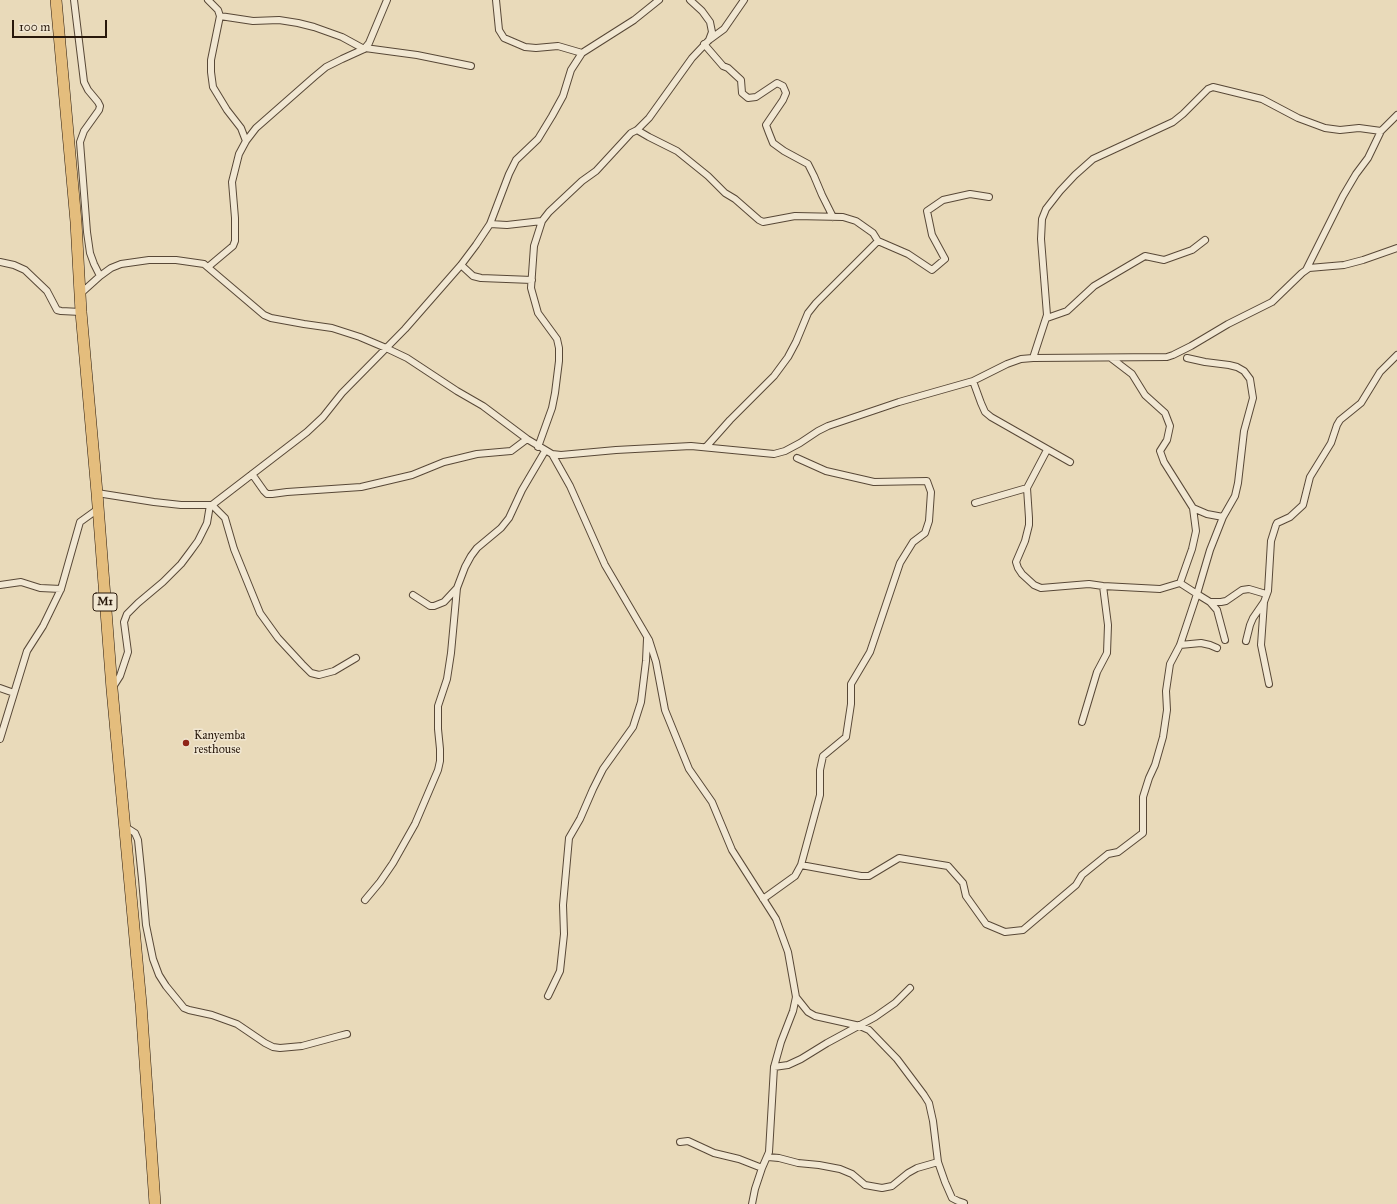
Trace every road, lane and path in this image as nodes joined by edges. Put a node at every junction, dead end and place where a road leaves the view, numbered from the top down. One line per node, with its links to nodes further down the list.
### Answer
1 (56, 0): 32 (highway, M1)
2 (74, 0): 30 (street)
3 (208, 0): 9 (street)
4 (387, 0): 12 (street)
5 (496, 0): 13 (street)
6 (659, 0): 13 (street)
7 (690, 0): 10 (street)
8 (744, 0): 10 (street)
9 (220, 16): 12 (street); 18 (street)
10 (709, 40): 11 (street)
11 (704, 44): 16 (street); 20 (street)
12 (365, 49): 14 (street); 18 (street)
13 (582, 54): 22 (street)
14 (471, 66)
15 (1397, 115): 17 (street)
16 (637, 130): 20 (street); 21 (street)
17 (1381, 131): 29 (street); 34 (street)
18 (246, 141): 28 (street)
19 (990, 197): 24 (street)
20 (833, 217): 24 (street)
21 (542, 221): 22 (street); 31 (street)
22 (490, 224): 27 (street)
23 (1205, 240): 34 (street)
24 (878, 241): 43 (street)
25 (1397, 248): 29 (street)
26 (0, 262): 33 (street)
27 (461, 266): 31 (street); 35 (street)
28 (208, 267): 30 (street); 35 (street)
29 (1306, 270): 38 (street)
30 (100, 276): 32 (street)
31 (532, 280): 42 (street)
32 (80, 294): 33 (highway, M1)
33 (81, 312): 51 (highway, M1)
34 (1047, 318): 37 (street)
35 (386, 348): 41 (street); 49 (street)
36 (1397, 355): 63 (street)
37 (1033, 358): 38 (street); 40 (street)
38 (1111, 358): 54 (street)
39 (1187, 358): 56 (street)
40 (973, 381): 43 (street); 44 (street)
41 (527, 439): 42 (street); 49 (street)
42 (538, 446): 45 (street)
43 (706, 446): 46 (street)
44 (1047, 450): 48 (street); 50 (street)
45 (545, 451): 46 (street); 60 (street)
46 (552, 454): 67 (street)
47 (797, 458): 82 (street)
48 (1070, 462)
49 (252, 474): 53 (street)
50 (1027, 488): 52 (street); 59 (street)
51 (97, 493): 53 (street); 55 (highway, M1)
52 (975, 503)
53 (211, 505): 72 (street); 75 (street)
54 (1193, 508): 56 (street); 57 (street)
55 (98, 509): 61 (street); 75 (highway, M1)
56 (1223, 517): 62 (street)
57 (1180, 583): 59 (street); 62 (street)
58 (0, 585): 61 (street)
59 (1103, 586): 78 (street)
60 (457, 588): 64 (street); 84 (street)
61 (61, 589): 76 (street)
62 (1197, 594): 65 (street); 70 (street)
63 (1266, 594): 65 (street); 66 (street)
64 (413, 595)
65 (1210, 602): 68 (street)
66 (1264, 602): 69 (street); 73 (street)
67 (647, 635): 83 (street); 86 (street)
68 (1225, 640)
69 (1246, 641)
70 (1180, 645): 71 (street); 82 (street)
71 (1217, 648)
72 (356, 658)
73 (1269, 684)
74 (0, 688): 76 (street)
75 (112, 689): 81 (highway, M1)
76 (14, 693): 77 (street)
77 (6, 717): 79 (street); 80 (street)
78 (1082, 722)
79 (0, 723)
80 (0, 739)
81 (124, 826): 89 (street); 96 (highway, M1)
82 (801, 865): 83 (street)
83 (763, 899): 87 (street)
84 (364, 900)
85 (910, 988): 88 (street)
86 (548, 996)
87 (796, 997): 88 (street); 90 (street)
88 (860, 1026): 90 (street); 93 (street)
89 (347, 1034)
90 (774, 1067): 92 (street)
91 (680, 1142): 94 (street)
92 (768, 1158): 93 (street); 94 (street)
93 (938, 1162): 95 (street)
94 (762, 1168): 97 (street)
95 (964, 1203)
96 (155, 1204)
97 (752, 1204)

